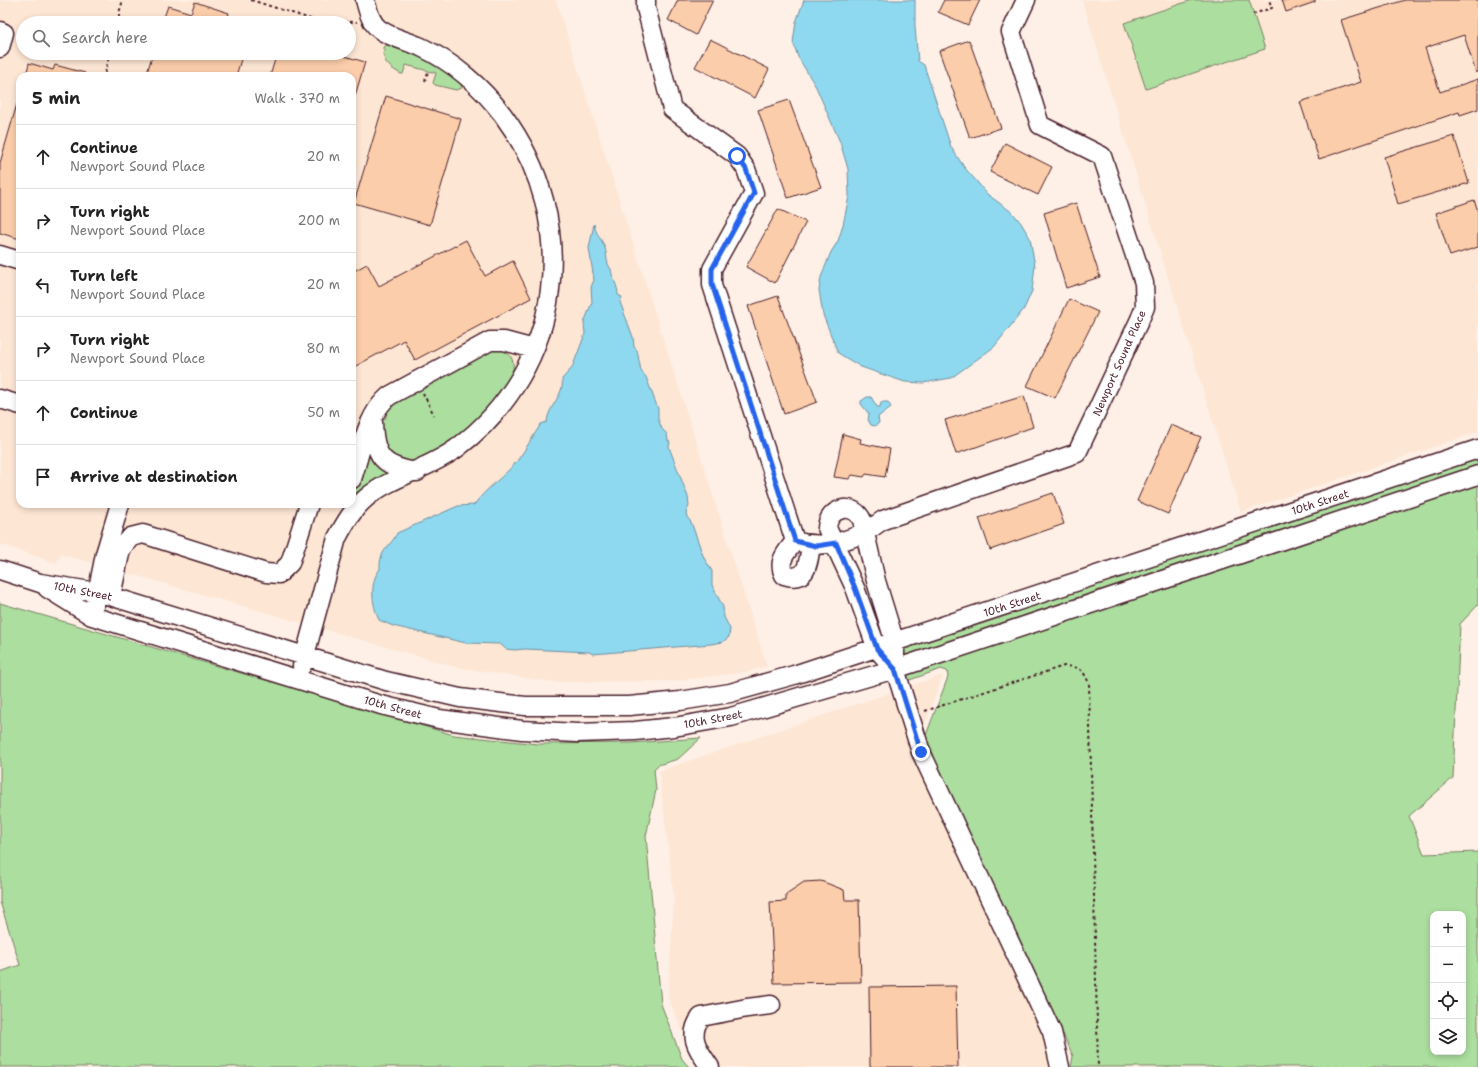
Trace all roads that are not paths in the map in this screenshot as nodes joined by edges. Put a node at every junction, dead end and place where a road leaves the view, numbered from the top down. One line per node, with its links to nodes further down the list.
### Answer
1 (365, 0): 8 (street)
2 (646, 0): 21 (street, Newport Sound Place)
3 (1026, 0): 19 (street, Newport Sound Place)
4 (0, 31): 5 (street)
5 (0, 48)
6 (0, 255): 7 (street)
7 (16, 260)
8 (534, 349): 11 (street); 14 (street)
9 (0, 399): 10 (street)
10 (16, 404)
11 (373, 415): 13 (street); 14 (street)
12 (1478, 449): 28 (street, 10th Street)
13 (356, 467)
14 (417, 472): 20 (street)
15 (1478, 475): 31 (street, 10th Street)
16 (119, 508): 26 (street)
17 (308, 508): 26 (street)
18 (343, 508): 20 (street)
19 (867, 532): 21 (street, Newport Sound Place); 21 (street); 23 (street)
20 (337, 538): 30 (street)
21 (836, 543): 25 (street)
22 (0, 570): 24 (street)
23 (876, 581): 25 (street); 28 (street)
24 (40, 583): 26 (street, 10th Street); 27 (street, 10th Street)
25 (855, 588): 29 (street)
26 (104, 594): 27 (street); 30 (street, 10th Street)
27 (92, 616): 32 (street, 10th Street)
28 (895, 643): 29 (street, 10th Street); 31 (street)
29 (877, 649): 30 (street, 10th Street); 31 (street)
30 (305, 655): 32 (street)
31 (895, 669): 32 (street, 10th Street); 35 (street)
32 (299, 679)
33 (770, 1006): 34 (street)
34 (710, 1067)
35 (1060, 1067)

